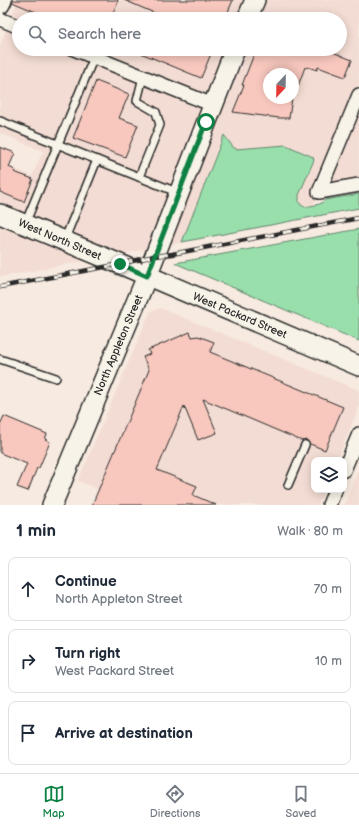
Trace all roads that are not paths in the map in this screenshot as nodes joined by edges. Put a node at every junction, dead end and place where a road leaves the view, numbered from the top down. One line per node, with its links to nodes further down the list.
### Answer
1 (2, 0): 3 (main road)
2 (255, 0): 4 (main road)
3 (0, 4)
4 (250, 12)
5 (0, 19): 6 (street)
6 (12, 24)
7 (232, 56): 11 (main road, North Appleton Street)
8 (94, 57): 9 (street); 13 (lane)
9 (143, 77): 11 (street); 15 (lane)
10 (359, 95): 16 (street)
11 (213, 105): 17 (main road, North Appleton Street)
12 (0, 121): 13 (lane)
13 (58, 144): 14 (lane); 19 (lane)
14 (98, 160): 15 (lane); 20 (lane)
15 (139, 177): 17 (lane)
16 (359, 185)
17 (179, 193): 22 (main road, North Appleton Street)
18 (0, 214): 19 (main road, West North Street)
19 (25, 224): 20 (main road, West North Street)
20 (64, 241): 21 (main road, West North Street)
21 (120, 264): 22 (main road, West Packard Street)
22 (147, 276): 24 (main road, West Packard Street); 31 (main road, North Appleton Street)
23 (0, 359): 25 (lane)
24 (359, 366)
25 (56, 378)
26 (359, 434): 28 (street)
27 (305, 445): 29 (lane)
28 (347, 463)
29 (288, 485)
30 (335, 493): 32 (street)
31 (52, 505)
32 (329, 505)

